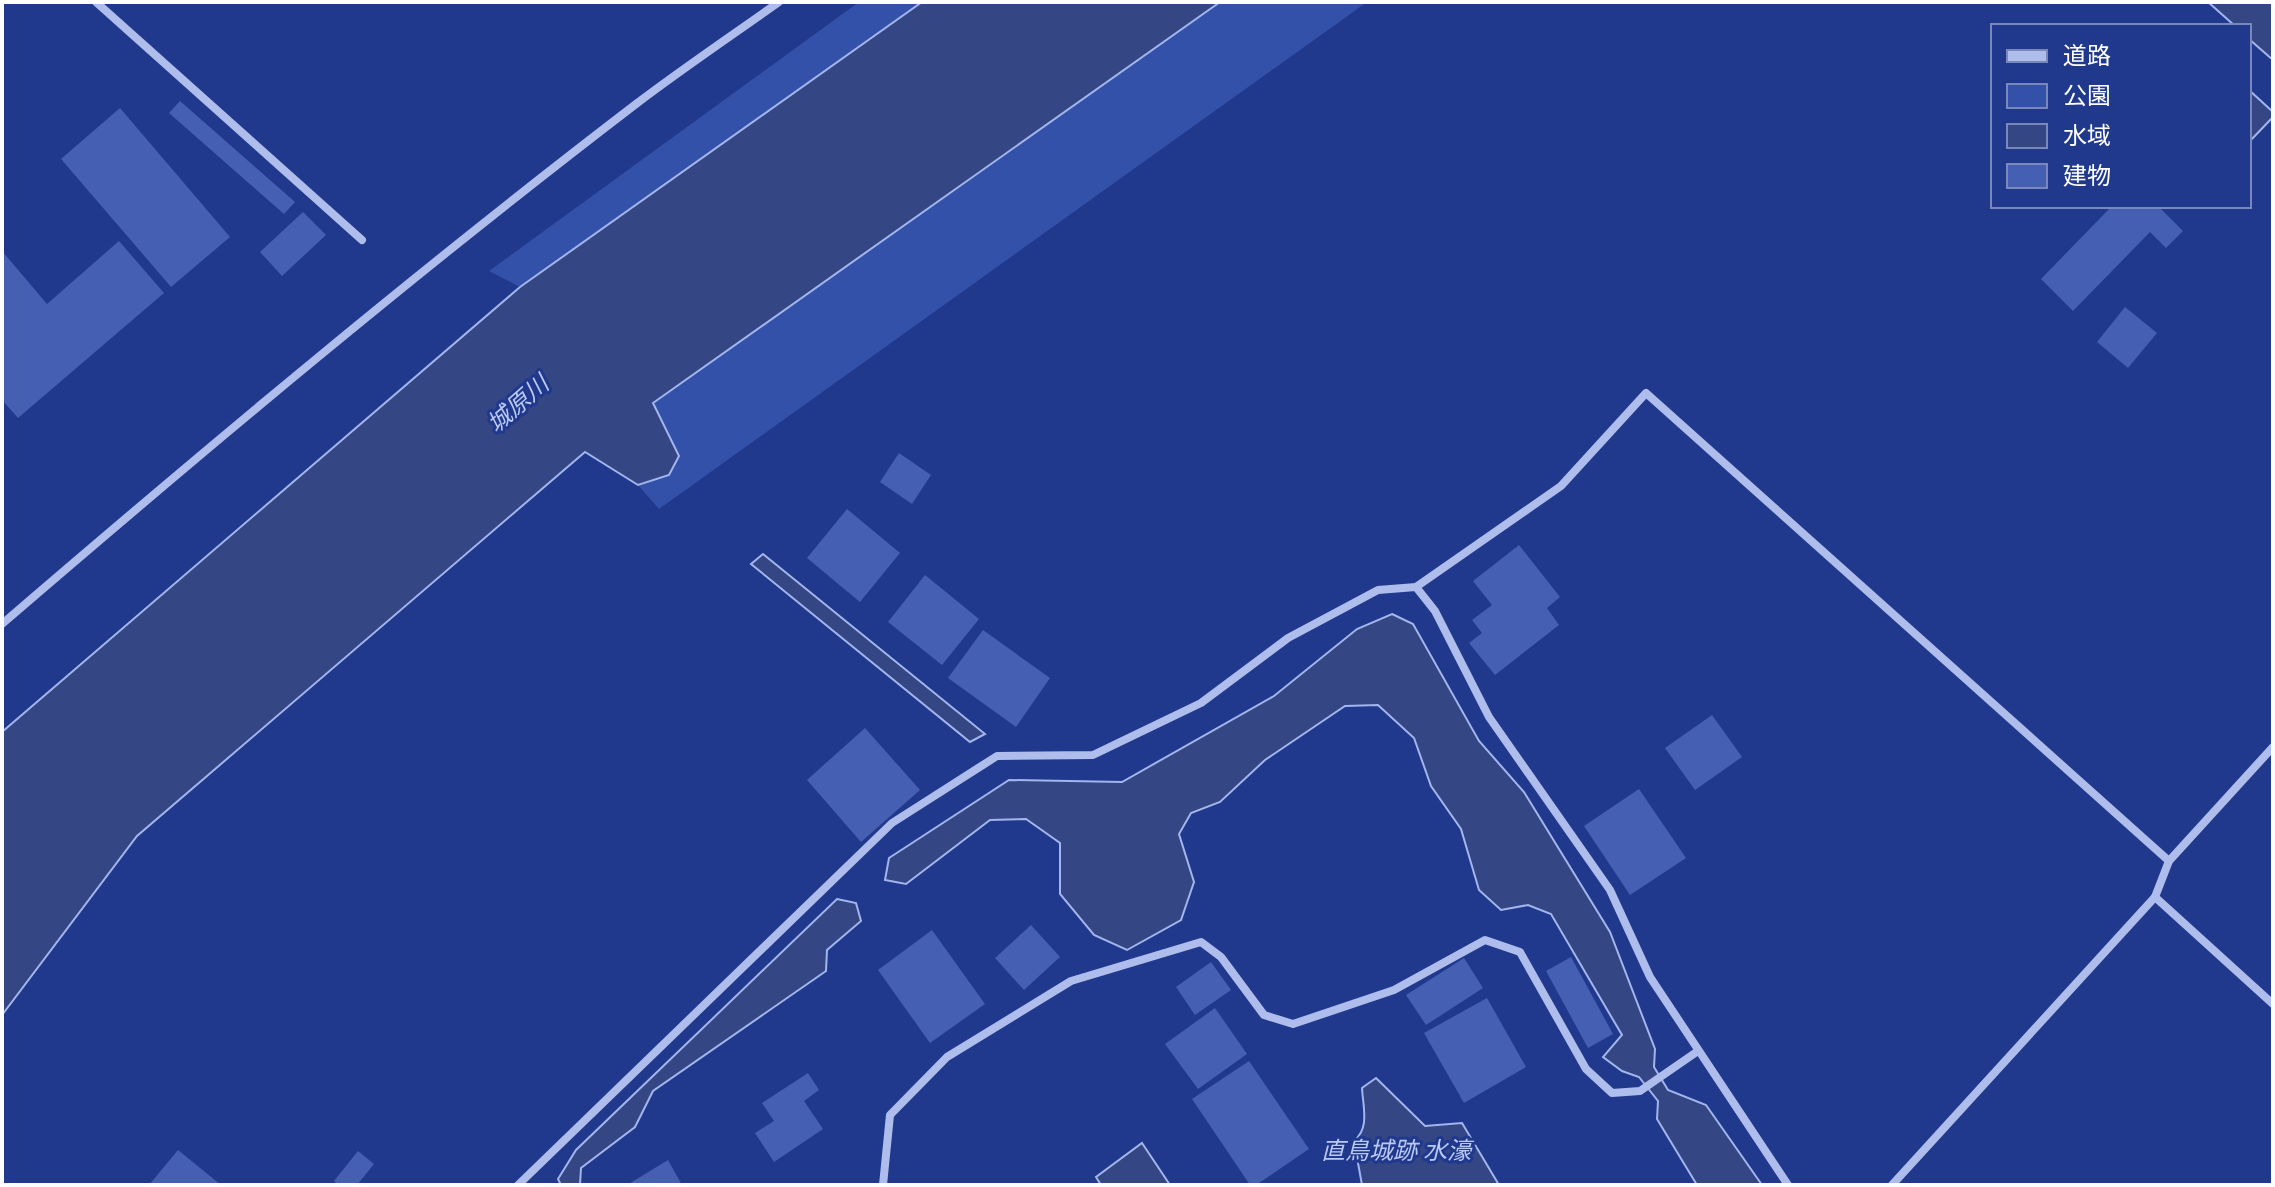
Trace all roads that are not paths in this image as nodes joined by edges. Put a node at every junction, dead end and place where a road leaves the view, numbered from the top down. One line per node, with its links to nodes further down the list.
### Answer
1 (96, 2): 3 (street)
2 (779, 2): 5 (street)
3 (362, 240)
4 (1416, 587): 7 (street); 10 (street); 11 (street)
5 (2, 624)
6 (2273, 747): 7 (street)
7 (2169, 861): 8 (street)
8 (2155, 897): 9 (street); 14 (street)
9 (2273, 1004)
10 (1698, 1051): 12 (street); 13 (street)
11 (518, 1185)
12 (883, 1185)
13 (1788, 1185)
14 (1892, 1185)

